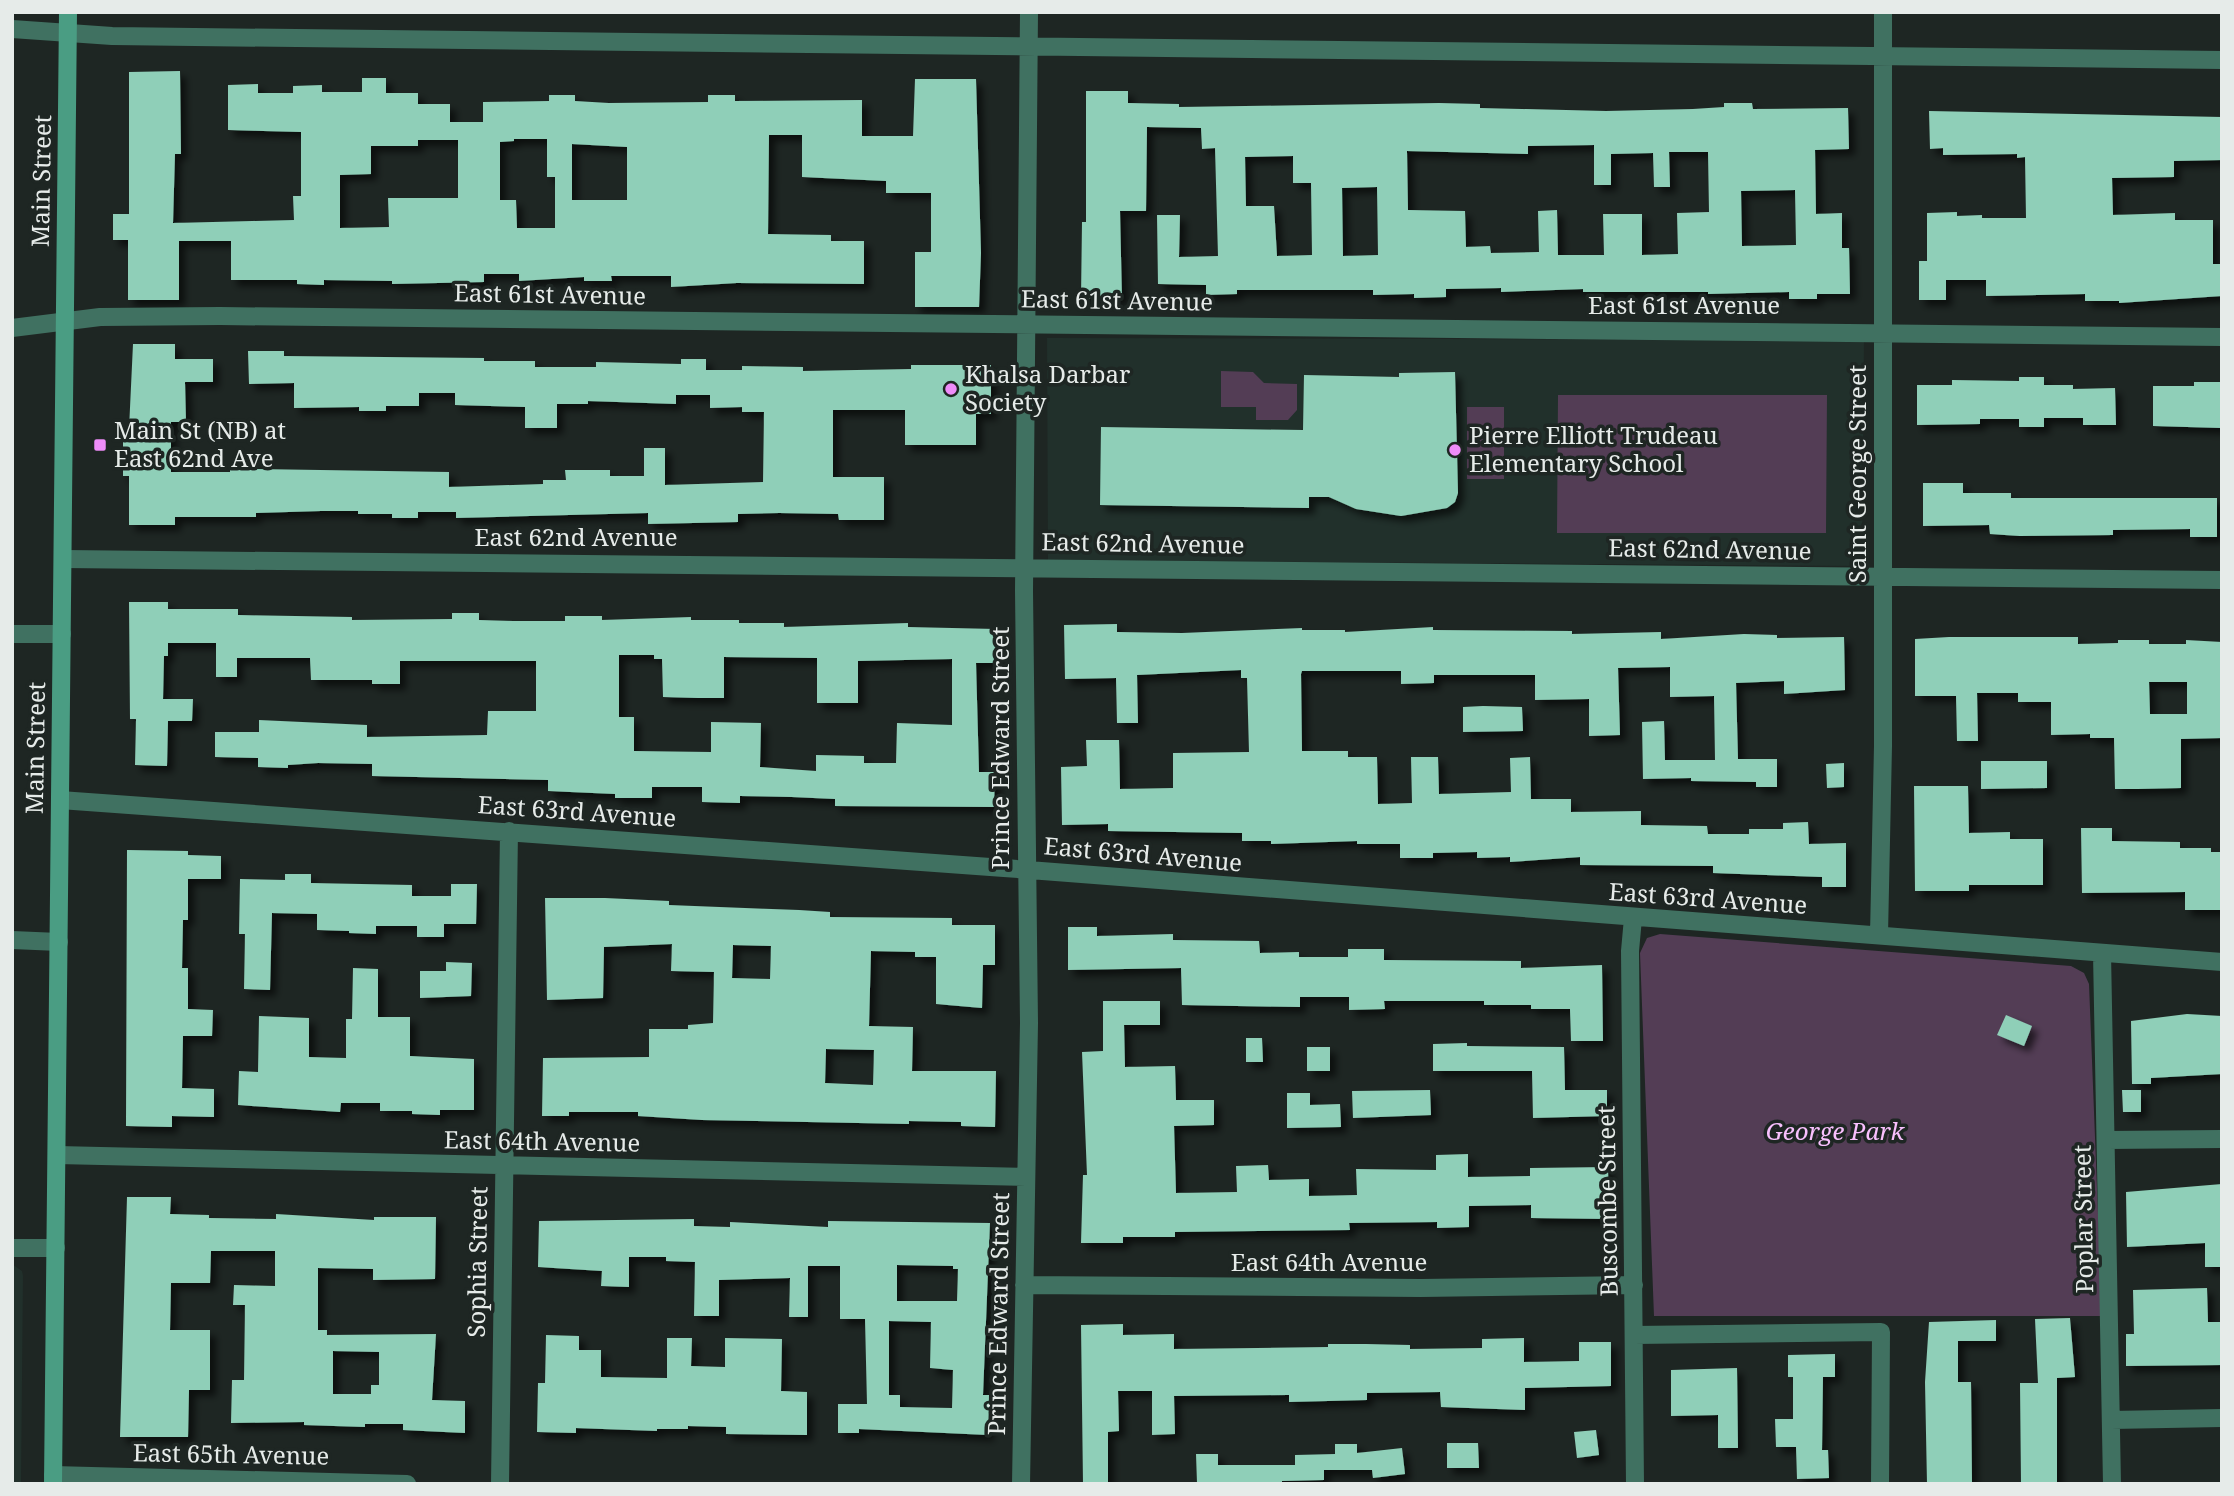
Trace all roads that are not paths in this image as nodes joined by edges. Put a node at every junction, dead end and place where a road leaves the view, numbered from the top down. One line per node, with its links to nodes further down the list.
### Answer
1 (68, 12): 5 (main road, Main Street)
2 (1029, 12): 6 (street, Prince Edward Street)
3 (1883, 12): 7 (street, Saint George Street)
4 (12, 29): 5 (street)
5 (68, 32): 6 (street); 9 (main road, Main Street)
6 (1029, 44): 7 (street); 10 (street, Prince Edward Street)
7 (1883, 55): 8 (street); 12 (street, Saint George Street)
8 (2222, 60)
9 (65, 322): 10 (street, East 61st Avenue); 11 (street, East 61st Avenue); 14 (main road, Main Street)
10 (1027, 324): 12 (street, East 61st Avenue); 15 (street, Prince Edward Street)
11 (12, 328)
12 (1883, 332): 13 (street, East 61st Avenue); 16 (street, Saint George Street)
13 (2222, 337)
14 (63, 559): 15 (street, East 62nd Avenue); 19 (main road, Main Street)
15 (1024, 567): 16 (street, East 62nd Avenue); 22 (street, Prince Edward Street)
16 (1882, 577): 17 (street, East 62nd Avenue); 24 (street, Saint George Street)
17 (2222, 580)
18 (12, 634): 19 (street)
19 (62, 634): 20 (main road, Main Street)
20 (60, 800): 21 (street, East 63rd Avenue); 26 (main road, Main Street)
21 (509, 831): 22 (street, East 63rd Avenue); 32 (street, Sophia Street)
22 (1026, 870): 23 (street, East 63rd Avenue); 33 (street, Prince Edward Street)
23 (1633, 918): 24 (street, East 63rd Avenue); 37 (street, Buscombe Street)
24 (1878, 935): 27 (street, East 63rd Avenue)
25 (12, 940): 26 (street)
26 (59, 942): 31 (main road, Main Street)
27 (2102, 953): 28 (street, East 63rd Avenue); 30 (street, Poplar Street)
28 (2222, 962)
29 (2222, 1139): 30 (street)
30 (2107, 1140): 40 (street, Poplar Street)
31 (57, 1155): 32 (street, East 64th Avenue); 35 (main road, Main Street)
32 (505, 1166): 33 (street, East 64th Avenue); 43 (street, Sophia Street)
33 (1026, 1177): 36 (street, Prince Edward Street)
34 (12, 1248): 35 (street)
35 (56, 1248): 41 (main road, Main Street)
36 (1024, 1285): 37 (street, East 64th Avenue); 44 (street, Prince Edward Street)
37 (1634, 1285): 38 (street, Buscombe Street)
38 (1634, 1335): 45 (street, Buscombe Street); 46 (street)
39 (2222, 1419): 40 (street)
40 (2111, 1420): 47 (street, Poplar Street)
41 (53, 1480): 42 (street, East 65th Avenue)
42 (407, 1484)
43 (499, 1484)
44 (1021, 1484)
45 (1635, 1484)
46 (1880, 1484)
47 (2112, 1484)

